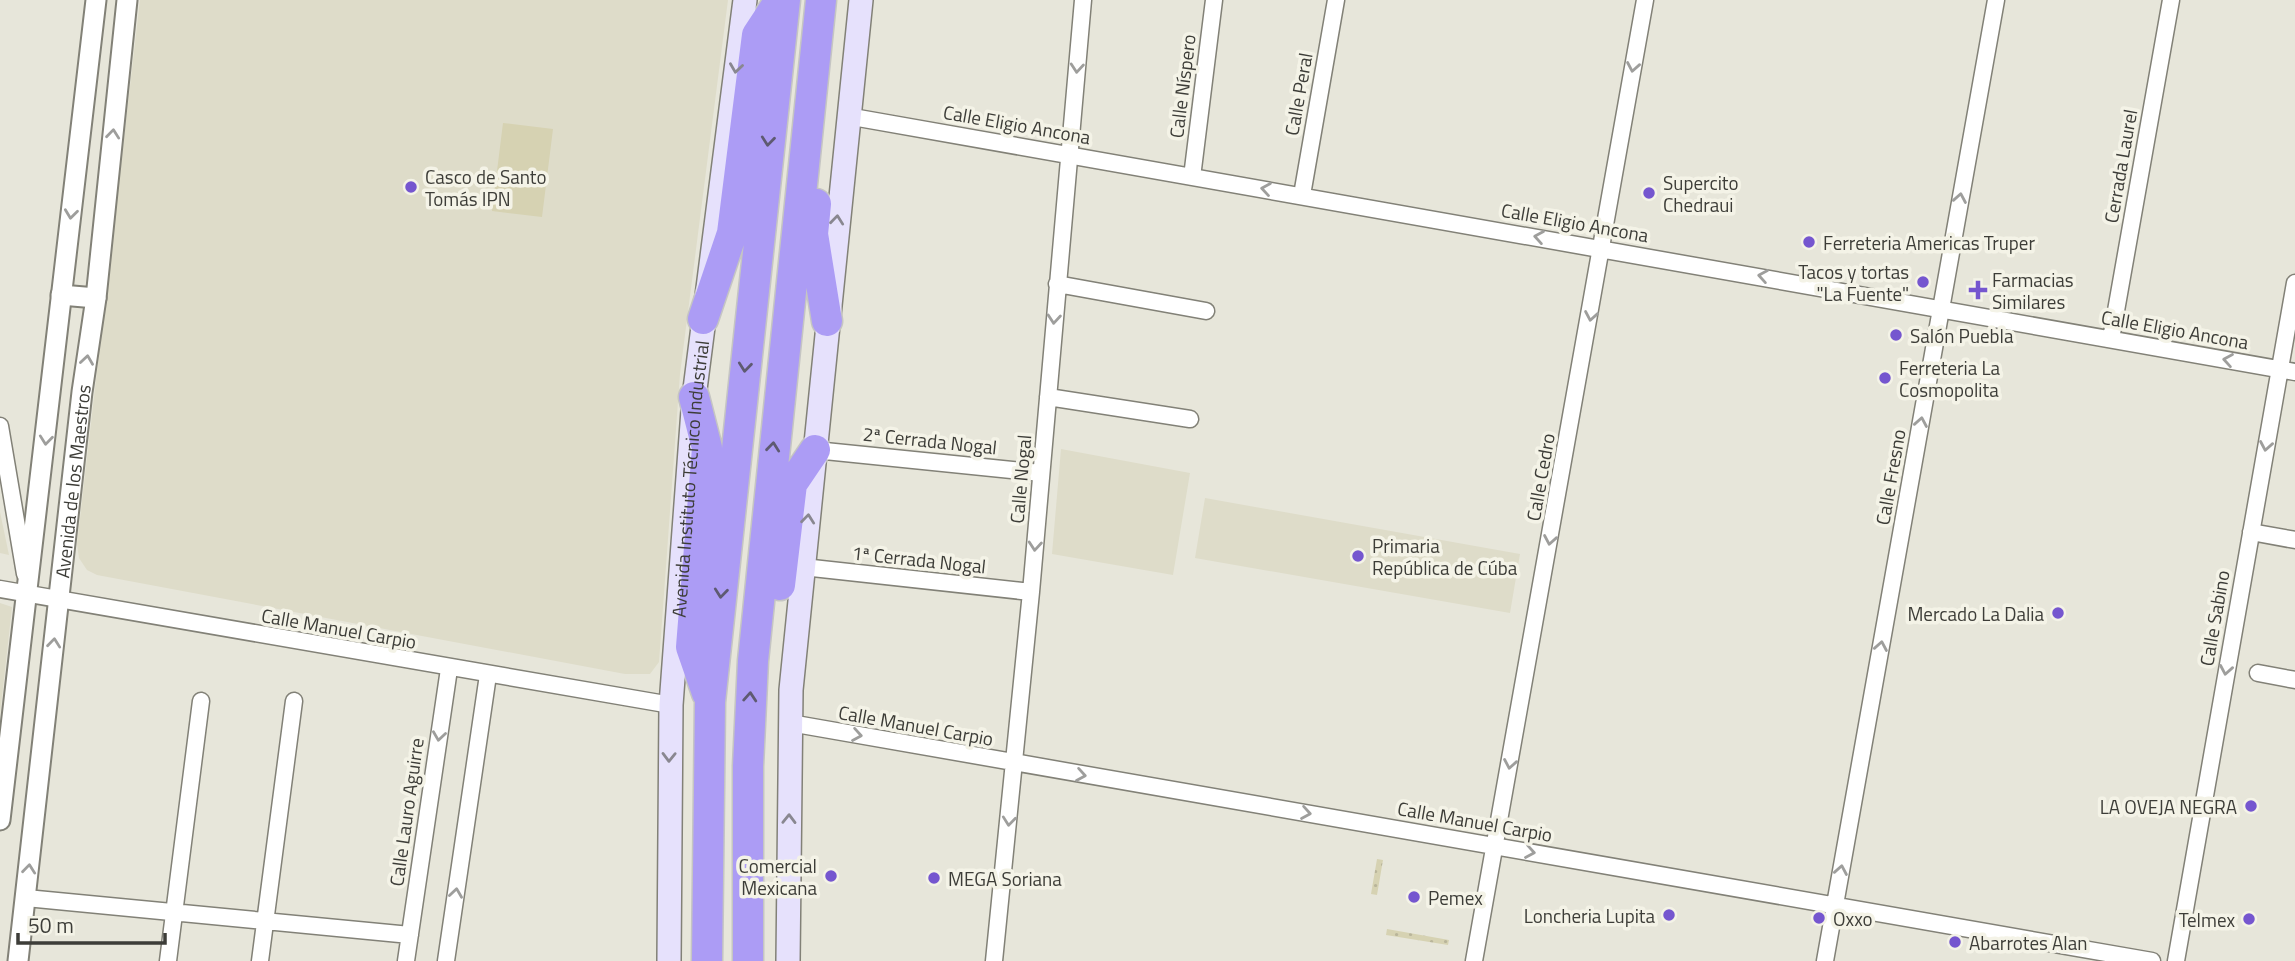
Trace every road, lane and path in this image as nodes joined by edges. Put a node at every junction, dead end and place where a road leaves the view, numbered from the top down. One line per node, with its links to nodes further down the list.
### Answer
1 (96, 0): 20 (street, Avenida de los Maestros, one-way to 20)
2 (127, 0): 21 (street, Avenida de los Maestros, one-way to 2)
3 (745, 0): 24 (main road, Avenida Instituto Técnico Industrial, one-way to 24)
4 (783, 0): 24 (highway); 48 (highway, one-way to 48)
5 (822, 0): 25 (highway); 41 (highway, one-way to 5)
6 (861, 0): 13 (main road)
7 (1083, 0): 14 (street, Calle Nogal, one-way to 14)
8 (1214, 0): 15 (street, Calle Níspero)
9 (1336, 0): 16 (street, Calle Peral)
10 (1645, 0): 17 (street, Calle Cedro, one-way to 17)
11 (1996, 0): 22 (street, Calle Fresno, one-way to 11)
12 (2171, 0): 26 (street, Cerrada Laurel)
13 (847, 116): 14 (street, Calle Eligio Ancona); 25 (main road, one-way to 13)
14 (1070, 155): 15 (street, Calle Eligio Ancona); 19 (street, Calle Nogal)
15 (1192, 177): 16 (street, Calle Eligio Ancona, one-way to 15)
16 (1302, 195): 17 (street, Calle Eligio Ancona, one-way to 16)
17 (1603, 249): 22 (street, Calle Eligio Ancona, one-way to 17); 53 (street, Calle Cedro, one-way to 53)
18 (2295, 283): 27 (street, Calle Sabino)
19 (1057, 284): 23 (street); 29 (street, Calle Nogal, one-way to 29)
20 (61, 295): 21 (street); 39 (street, Avenida de los Maestros, one-way to 39)
21 (96, 298): 40 (street, Avenida de los Maestros, one-way to 21)
22 (1941, 307): 26 (street, Calle Eligio Ancona); 55 (street, Calle Fresno, one-way to 22)
23 (1206, 311)
24 (703, 319): 28 (main road, Avenida Instituto Técnico Industrial)
25 (827, 321): 32 (main road)
26 (2111, 339): 27 (street, Calle Eligio Ancona, one-way to 26)
27 (2287, 370): 34 (street, Calle Sabino, one-way to 34)
28 (694, 397): 48 (highway); 49 (main road, Avenida Instituto Técnico Industrial)
29 (1048, 397): 30 (street); 33 (street, Calle Nogal)
30 (1190, 419)
31 (0, 426): 39 (street)
32 (815, 450): 33 (street, 2ª Cerrada Nogal); 36 (main road, one-way to 32); 41 (highway)
33 (1041, 473): 38 (street, Calle Nogal, one-way to 38)
34 (2250, 532): 35 (street); 72 (street, Calle Sabino, one-way to 72)
35 (2295, 540)
36 (803, 567): 38 (street, 1ª Cerrada Nogal); 50 (main road)
37 (0, 589): 39 (street, Calle Manuel Carpio)
38 (1031, 592): 51 (street, Calle Nogal)
39 (29, 593): 40 (street, Calle Manuel Carpio); 52 (street, Avenida de los Maestros)
40 (59, 598): 42 (street, Calle Manuel Carpio); 54 (street, Avenida de los Maestros, one-way to 40)
41 (753, 661): 66 (highway, one-way to 41)
42 (449, 669): 44 (street, Calle Manuel Carpio); 58 (street, Calle Lauro Aguirre, one-way to 58)
43 (2258, 673): 45 (street)
44 (488, 675): 49 (street, Calle Manuel Carpio); 63 (street, one-way to 44)
45 (2295, 680)
46 (201, 701): 56 (street)
47 (294, 701): 57 (street)
48 (710, 702): 65 (highway)
49 (671, 705): 64 (main road, Avenida Instituto Técnico Industrial, one-way to 64)
50 (790, 723): 51 (street, Calle Manuel Carpio, one-way to 51); 67 (main road, one-way to 50)
51 (1015, 764): 53 (street, Calle Manuel Carpio, one-way to 53); 68 (street, Calle Nogal, one-way to 68)
52 (0, 820)
53 (1496, 846): 55 (street, Calle Manuel Carpio, one-way to 55); 69 (street, Calle Cedro)
54 (26, 898): 56 (street); 59 (street, Avenida de los Maestros)
55 (1835, 904): 70 (street, Calle Fresno); 71 (street, Calle Manuel Carpio)
56 (174, 910): 57 (street); 60 (street)
57 (265, 920): 58 (street); 61 (street)
58 (410, 935): 62 (street, Calle Lauro Aguirre)
59 (18, 961)
60 (167, 961)
61 (260, 961)
62 (406, 961)
63 (446, 961)
64 (669, 961)
65 (707, 961)
66 (748, 961)
67 (788, 961)
68 (994, 961)
69 (1474, 961)
70 (1825, 961)
71 (2152, 961)
72 (2176, 961)

